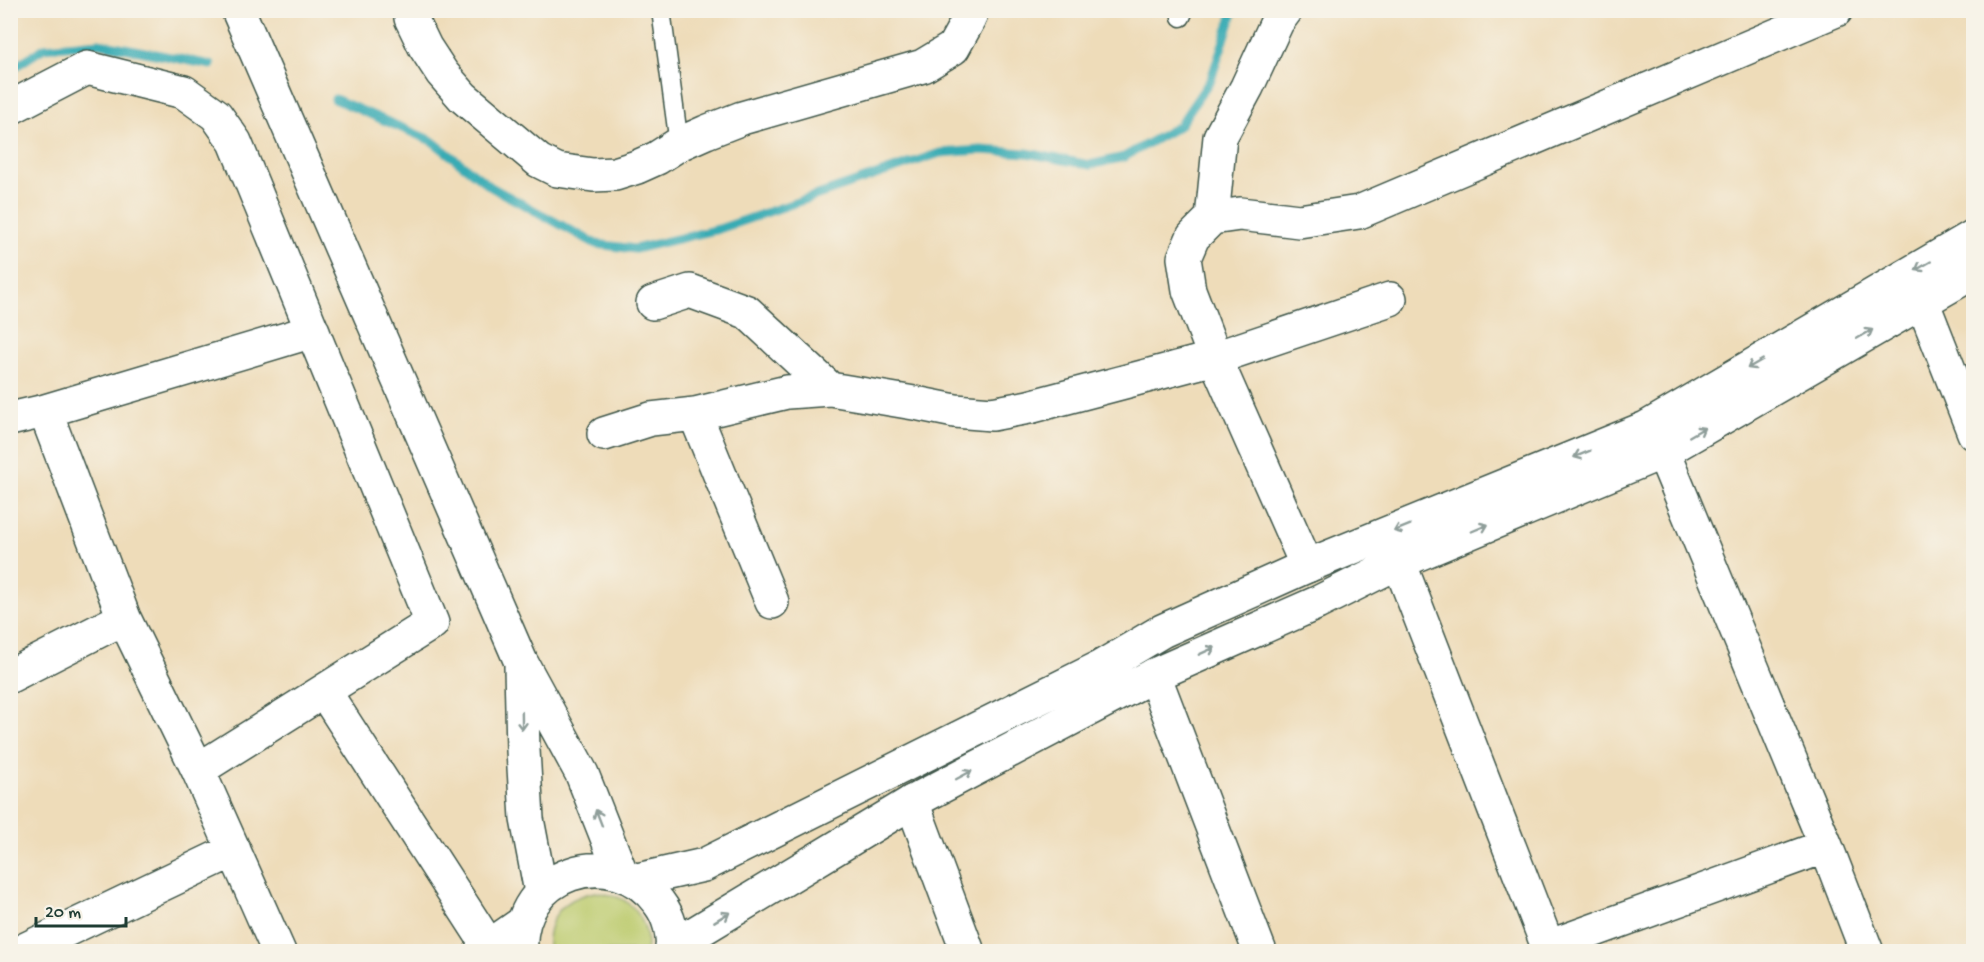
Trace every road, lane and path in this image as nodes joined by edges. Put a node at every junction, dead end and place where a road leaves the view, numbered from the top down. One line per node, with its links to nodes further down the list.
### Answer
1 (238, 10): 28 (street)
2 (410, 10): 8 (street)
3 (661, 10): 8 (lane)
4 (972, 10): 8 (street)
5 (1286, 10): 9 (street)
6 (1836, 10): 9 (street)
7 (10, 108): 15 (street)
8 (679, 144)
9 (1212, 218): 16 (street)
10 (1974, 236): 25 (street, one-way to 25)
11 (1974, 272): 13 (street)
12 (1390, 299): 16 (street)
13 (1922, 301): 21 (street); 23 (street, one-way to 13)
14 (653, 303): 17 (street)
15 (313, 332): 18 (street); 31 (street)
16 (1215, 358): 17 (street); 25 (street)
17 (830, 389): 19 (street)
18 (45, 411): 20 (street); 27 (street)
19 (695, 414): 22 (street); 26 (street)
20 (10, 419)
21 (1974, 433)
22 (604, 434)
23 (1663, 452): 24 (street, one-way to 23); 34 (street)
24 (1399, 562): 29 (street, one-way to 24); 40 (street)
25 (1307, 566): 36 (street)
26 (772, 602)
27 (124, 618): 30 (street); 32 (street)
28 (521, 662): 36 (street, one-way to 28); 37 (street, one-way to 37)
29 (1154, 675): 33 (street, one-way to 29); 45 (street)
30 (10, 676)
31 (324, 691): 32 (street); 39 (street)
32 (198, 770): 35 (street)
33 (912, 802): 41 (street, one-way to 33); 44 (street)
34 (1826, 846): 40 (street); 46 (street)
35 (234, 850): 42 (street); 43 (street)
36 (629, 877): 37 (street); 41 (street)
37 (541, 892): 38 (street)
38 (523, 937): 39 (street)
39 (484, 948)
40 (1549, 949)
41 (672, 950)
42 (20, 951)
43 (279, 951)
44 (968, 951)
45 (1260, 951)
46 (1867, 951)

